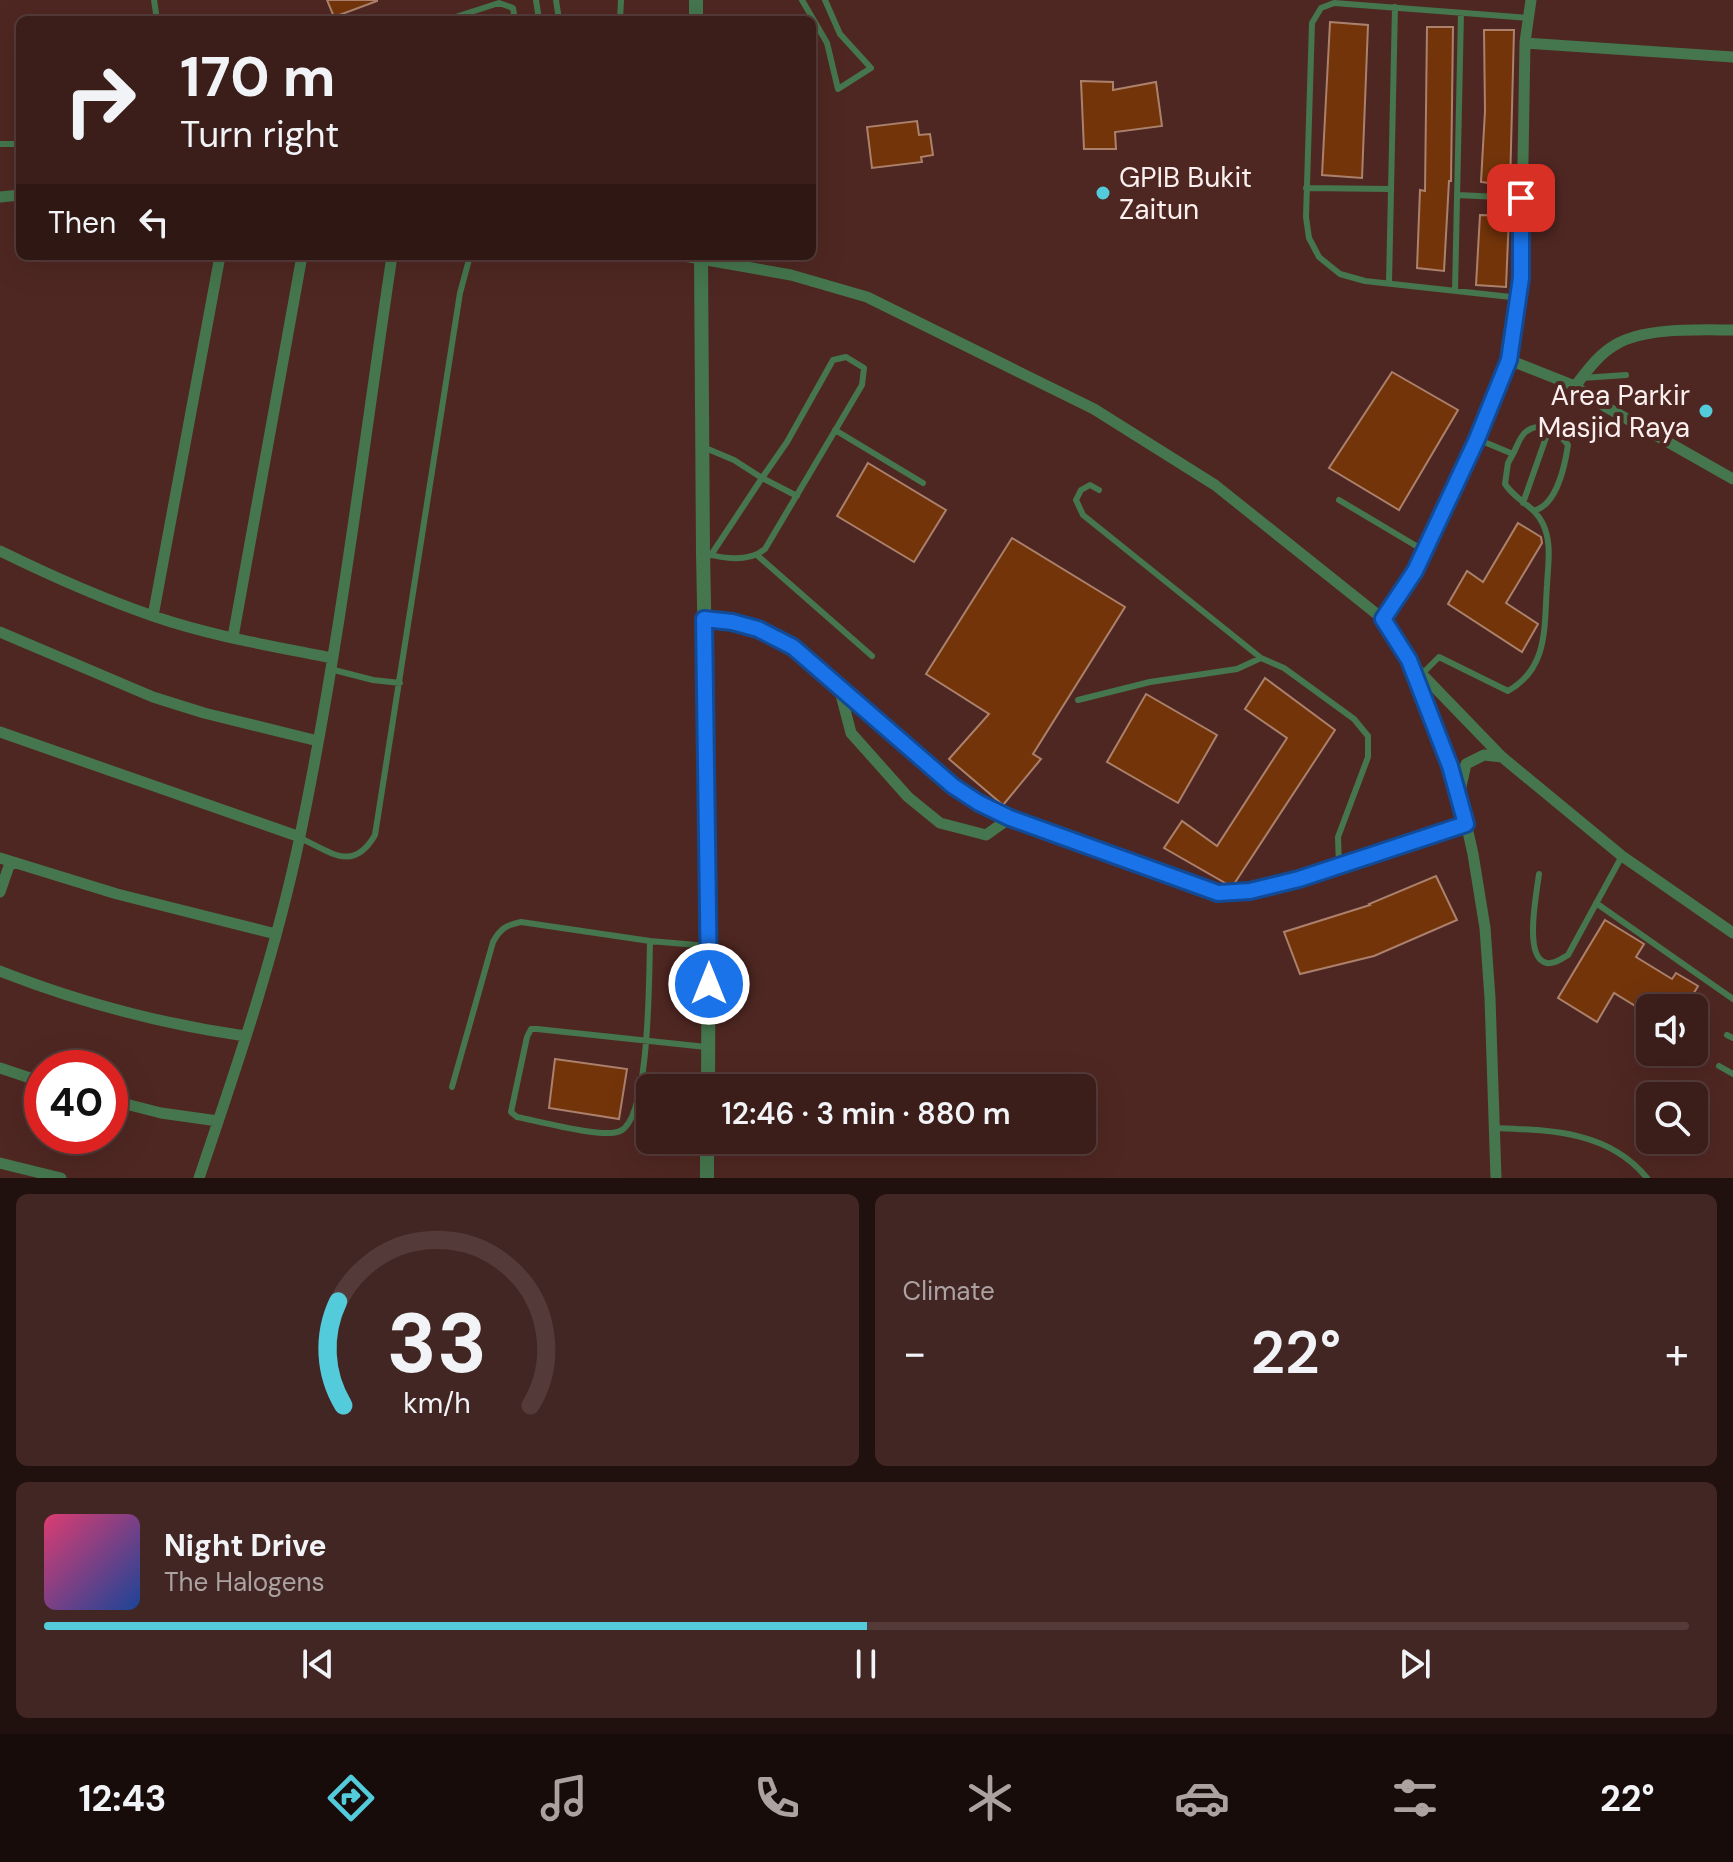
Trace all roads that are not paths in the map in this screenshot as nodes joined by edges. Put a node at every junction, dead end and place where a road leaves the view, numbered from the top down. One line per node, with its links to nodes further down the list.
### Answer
1 (825, 0): 9 (lane)
2 (1531, 0): 7 (street)
3 (1395, 7): 4 (lane); 13 (lane); 14 (lane)
4 (1461, 13): 7 (lane); 15 (lane)
5 (458, 16): 6 (lane)
6 (514, 16)
7 (1528, 18): 11 (street)
8 (816, 24): 10 (lane)
9 (840, 34): 10 (lane); 10 (lane)
10 (827, 43)
11 (1525, 43): 12 (street); 16 (street)
12 (1733, 57)
13 (1306, 188): 14 (lane); 23 (lane)
14 (1390, 189): 23 (lane)
15 (1457, 195): 16 (lane); 24 (lane)
16 (1521, 198): 25 (street)
17 (219, 260): 47 (street)
18 (301, 260): 51 (street)
19 (391, 260): 55 (street)
20 (469, 260): 57 (lane)
21 (701, 260): 33 (street)
22 (716, 260): 49 (street)
23 (1389, 283): 24 (lane)
24 (1455, 291): 25 (lane)
25 (1520, 298): 27 (street)
26 (1733, 330): 29 (street)
27 (1509, 360): 29 (street); 32 (street)
28 (1626, 375): 29 (lane)
29 (1579, 382): 36 (street)
30 (1549, 429): 34 (lane); 41 (lane); 42 (lane)
31 (835, 430): 35 (lane); 37 (lane); 39 (lane)
32 (1477, 439): 34 (lane); 43 (street)
33 (703, 447): 35 (lane); 45 (street)
34 (1513, 454): 41 (lane)
35 (762, 478): 39 (lane); 45 (lane)
36 (1733, 479)
37 (923, 483)
38 (1099, 490): 53 (lane)
39 (797, 496): 46 (lane)
40 (1339, 500): 43 (lane)
41 (1523, 503): 42 (lane)
42 (1536, 510): 56 (lane)
43 (1423, 550): 49 (street)
44 (0, 551): 47 (street)
45 (707, 554): 46 (lane); 48 (street)
46 (757, 555): 52 (lane)
47 (153, 616): 51 (street)
48 (704, 619): 58 (street); 76 (street)
49 (1383, 619): 54 (street)
50 (0, 632): 61 (street)
51 (233, 637): 55 (street)
52 (872, 656)
53 (1261, 658): 59 (lane); 69 (lane)
54 (1409, 660): 56 (street); 63 (street)
55 (331, 664): 57 (lane); 61 (street)
56 (1422, 674): 62 (street)
57 (400, 683): 66 (lane)
58 (839, 686): 64 (street); 64 (street)
59 (1078, 700)
60 (0, 732): 66 (street)
61 (318, 741): 66 (street)
62 (1502, 757): 63 (street); 67 (street)
63 (1460, 796): 65 (street)
64 (1010, 818): 69 (street)
65 (1466, 824): 69 (street); 90 (street)
66 (300, 837): 74 (street)
67 (1622, 856): 72 (lane); 73 (street)
68 (5, 860): 71 (street); 74 (street)
69 (1339, 866)
70 (1539, 874): 72 (lane)
71 (0, 892)
72 (1596, 903): 78 (lane)
73 (1733, 933)
74 (276, 934): 79 (street)
75 (650, 941): 76 (lane); 80 (lane); 87 (lane)
76 (709, 946): 81 (street)
77 (0, 971): 79 (street)
78 (1733, 999)
79 (245, 1036): 89 (street)
80 (646, 1042): 80 (lane); 81 (lane)
81 (708, 1047): 84 (street)
82 (1719, 1066): 85 (lane)
83 (0, 1068): 86 (street)
84 (708, 1074)
85 (1733, 1074)
86 (24, 1076)
87 (452, 1087)
88 (128, 1105): 89 (street)
89 (218, 1121): 94 (street)
90 (1495, 1128): 96 (street); 97 (lane)
91 (707, 1154): 95 (street)
92 (0, 1163): 93 (street)
93 (61, 1178)
94 (199, 1178)
95 (707, 1178)
96 (1496, 1178)
97 (1647, 1178)

